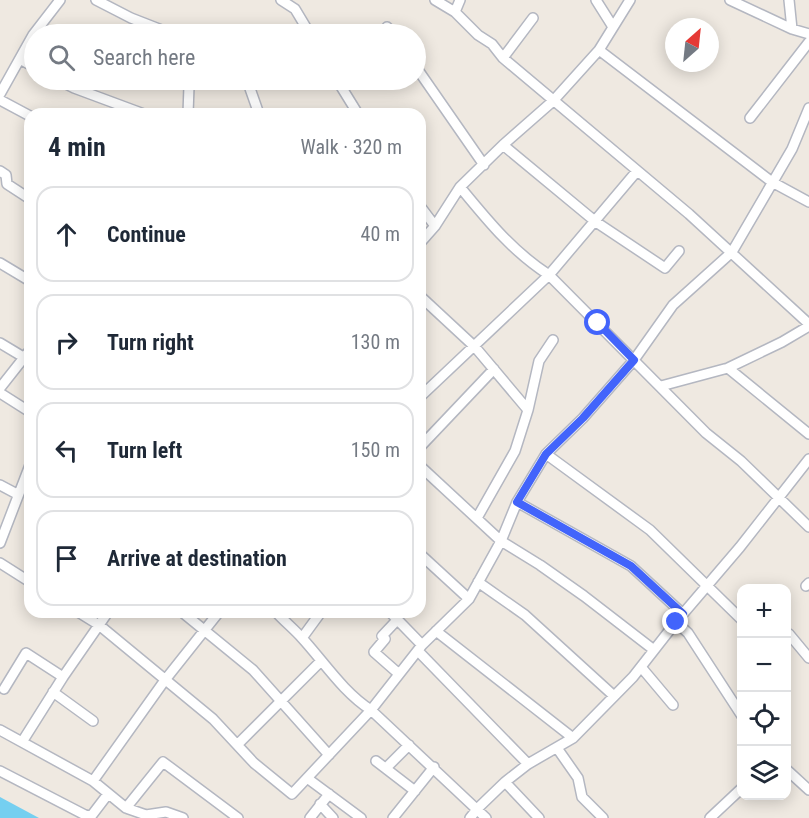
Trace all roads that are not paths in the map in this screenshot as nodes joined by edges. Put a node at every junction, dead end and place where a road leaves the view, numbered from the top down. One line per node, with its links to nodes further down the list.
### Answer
1 (60, 0): 12 (street)
2 (96, 0): 13 (street)
3 (281, 0): 14 (street)
4 (435, 0): 10 (street)
5 (460, 0): 10 (street)
6 (596, 0): 15 (street)
7 (630, 0): 15 (street)
8 (730, 0): 16 (street)
9 (789, 0): 16 (street)
10 (455, 12): 21 (street)
11 (533, 18): 21 (street)
12 (41, 24)
13 (146, 24)
14 (304, 24)
15 (613, 27): 19 (street)
16 (792, 29): 17 (street)
17 (809, 34)
18 (809, 42): 38 (street)
19 (598, 50): 31 (street); 43 (street)
20 (24, 52): 22 (street)
21 (502, 58): 31 (street)
22 (20, 59): 23 (street); 29 (street)
23 (24, 61)
24 (426, 81): 40 (street)
25 (79, 90): 32 (street)
26 (189, 90): 33 (street)
27 (251, 90): 34 (street)
28 (343, 90): 35 (street)
29 (0, 94)
30 (0, 100): 37 (street)
31 (553, 101): 39 (street); 42 (street)
32 (128, 108)
33 (188, 108)
34 (257, 108)
35 (354, 108)
36 (809, 108): 43 (street)
37 (24, 113)
38 (750, 118)
39 (503, 145): 40 (street); 48 (street)
40 (484, 165): 44 (street)
41 (0, 171): 45 (street)
42 (637, 171): 48 (street); 52 (street)
43 (772, 182): 46 (street); 52 (street)
44 (460, 187): 49 (street); 54 (street)
45 (24, 195)
46 (809, 202)
47 (426, 214): 49 (street)
48 (596, 222): 51 (street); 54 (street)
49 (435, 226): 50 (street)
50 (426, 236)
51 (679, 251)
52 (732, 252): 57 (street); 62 (street)
53 (0, 262): 55 (street)
54 (549, 275): 60 (street); 62 (street)
55 (24, 278)
56 (426, 302): 60 (street)
57 (809, 325): 64 (street)
58 (553, 340): 71 (street)
59 (0, 343): 61 (street)
60 (475, 347): 65 (street); 68 (street)
61 (24, 354)
62 (634, 360): 66 (street); 74 (street)
63 (24, 361): 67 (street)
64 (728, 368): 66 (street); 72 (street)
65 (494, 369): 71 (street); 73 (street)
66 (661, 386): 80 (street)
67 (0, 388)
68 (426, 392)
69 (0, 393): 70 (street)
70 (24, 408)
71 (528, 410): 82 (street)
72 (809, 434)
73 (426, 441)
74 (546, 454): 81 (street); 90 (street)
75 (809, 459): 80 (street)
76 (426, 471): 82 (street)
77 (24, 480): 79 (street)
78 (0, 485): 79 (street)
79 (18, 494): 84 (street)
80 (780, 497): 83 (street); 90 (street)
81 (517, 502): 85 (street); 92 (street)
82 (477, 518): 85 (street)
83 (809, 527)
84 (1, 538)
85 (501, 541): 89 (street); 108 (street)
86 (426, 560): 91 (street)
87 (0, 563): 88 (street)
88 (24, 578)
89 (478, 582): 91 (street); 117 (street)
90 (706, 586): 92 (street); 93 (street)
91 (469, 599): 104 (street)
92 (683, 614): 101 (street)
93 (737, 616)
94 (88, 618): 102 (street)
95 (104, 618): 102 (street)
96 (190, 618): 103 (street)
97 (214, 618): 103 (street)
98 (282, 618): 106 (street)
99 (317, 618): 106 (street)
100 (398, 619): 107 (street); 112 (street)
101 (676, 622): 108 (street); 121 (street)
102 (99, 625): 113 (street); 114 (street)
103 (206, 629): 114 (street); 118 (street)
104 (435, 631): 107 (street); 124 (street)
105 (791, 636): 109 (street)
106 (302, 638): 110 (street)
107 (420, 648): 112 (street); 131 (street)
108 (654, 650): 111 (street)
109 (809, 658)
110 (321, 661): 118 (street); 120 (street)
111 (641, 667): 117 (street); 119 (street)
112 (399, 674): 120 (street)
113 (63, 677): 115 (street); 116 (street)
114 (165, 680): 126 (street); 137 (street)
115 (4, 689)
116 (53, 692): 122 (street); 125 (street)
117 (614, 696): 124 (street)
118 (281, 701): 126 (street); 129 (street)
119 (673, 705)
120 (371, 710): 127 (street); 129 (street)
121 (737, 711)
122 (93, 721)
123 (0, 730): 125 (street)
124 (573, 738): 128 (street)
125 (22, 742): 137 (street)
126 (238, 744): 136 (street)
127 (409, 745): 132 (street); 133 (street)
128 (557, 748): 131 (street); 156 (street)
129 (329, 755): 136 (street)
130 (376, 761): 133 (street)
131 (528, 764): 138 (street)
132 (434, 767): 140 (street); 146 (street)
133 (386, 768): 140 (street)
134 (0, 771): 142 (street)
135 (791, 774): 139 (street)
136 (307, 778): 143 (street)
137 (93, 781): 142 (street)
138 (505, 782): 146 (street); 155 (street)
139 (809, 790)
140 (415, 791): 152 (street)
141 (737, 793): 157 (street)
142 (108, 794): 145 (street)
143 (329, 794): 144 (street); 151 (street)
144 (320, 804): 149 (street); 150 (street)
145 (126, 808): 147 (street); 148 (street)
146 (477, 808): 153 (street); 154 (street)
147 (183, 818)
148 (238, 818)
149 (310, 818)
150 (333, 818)
151 (361, 818)
152 (393, 818)
153 (470, 818)
154 (486, 818)
155 (539, 818)
156 (603, 818)
157 (710, 818)

